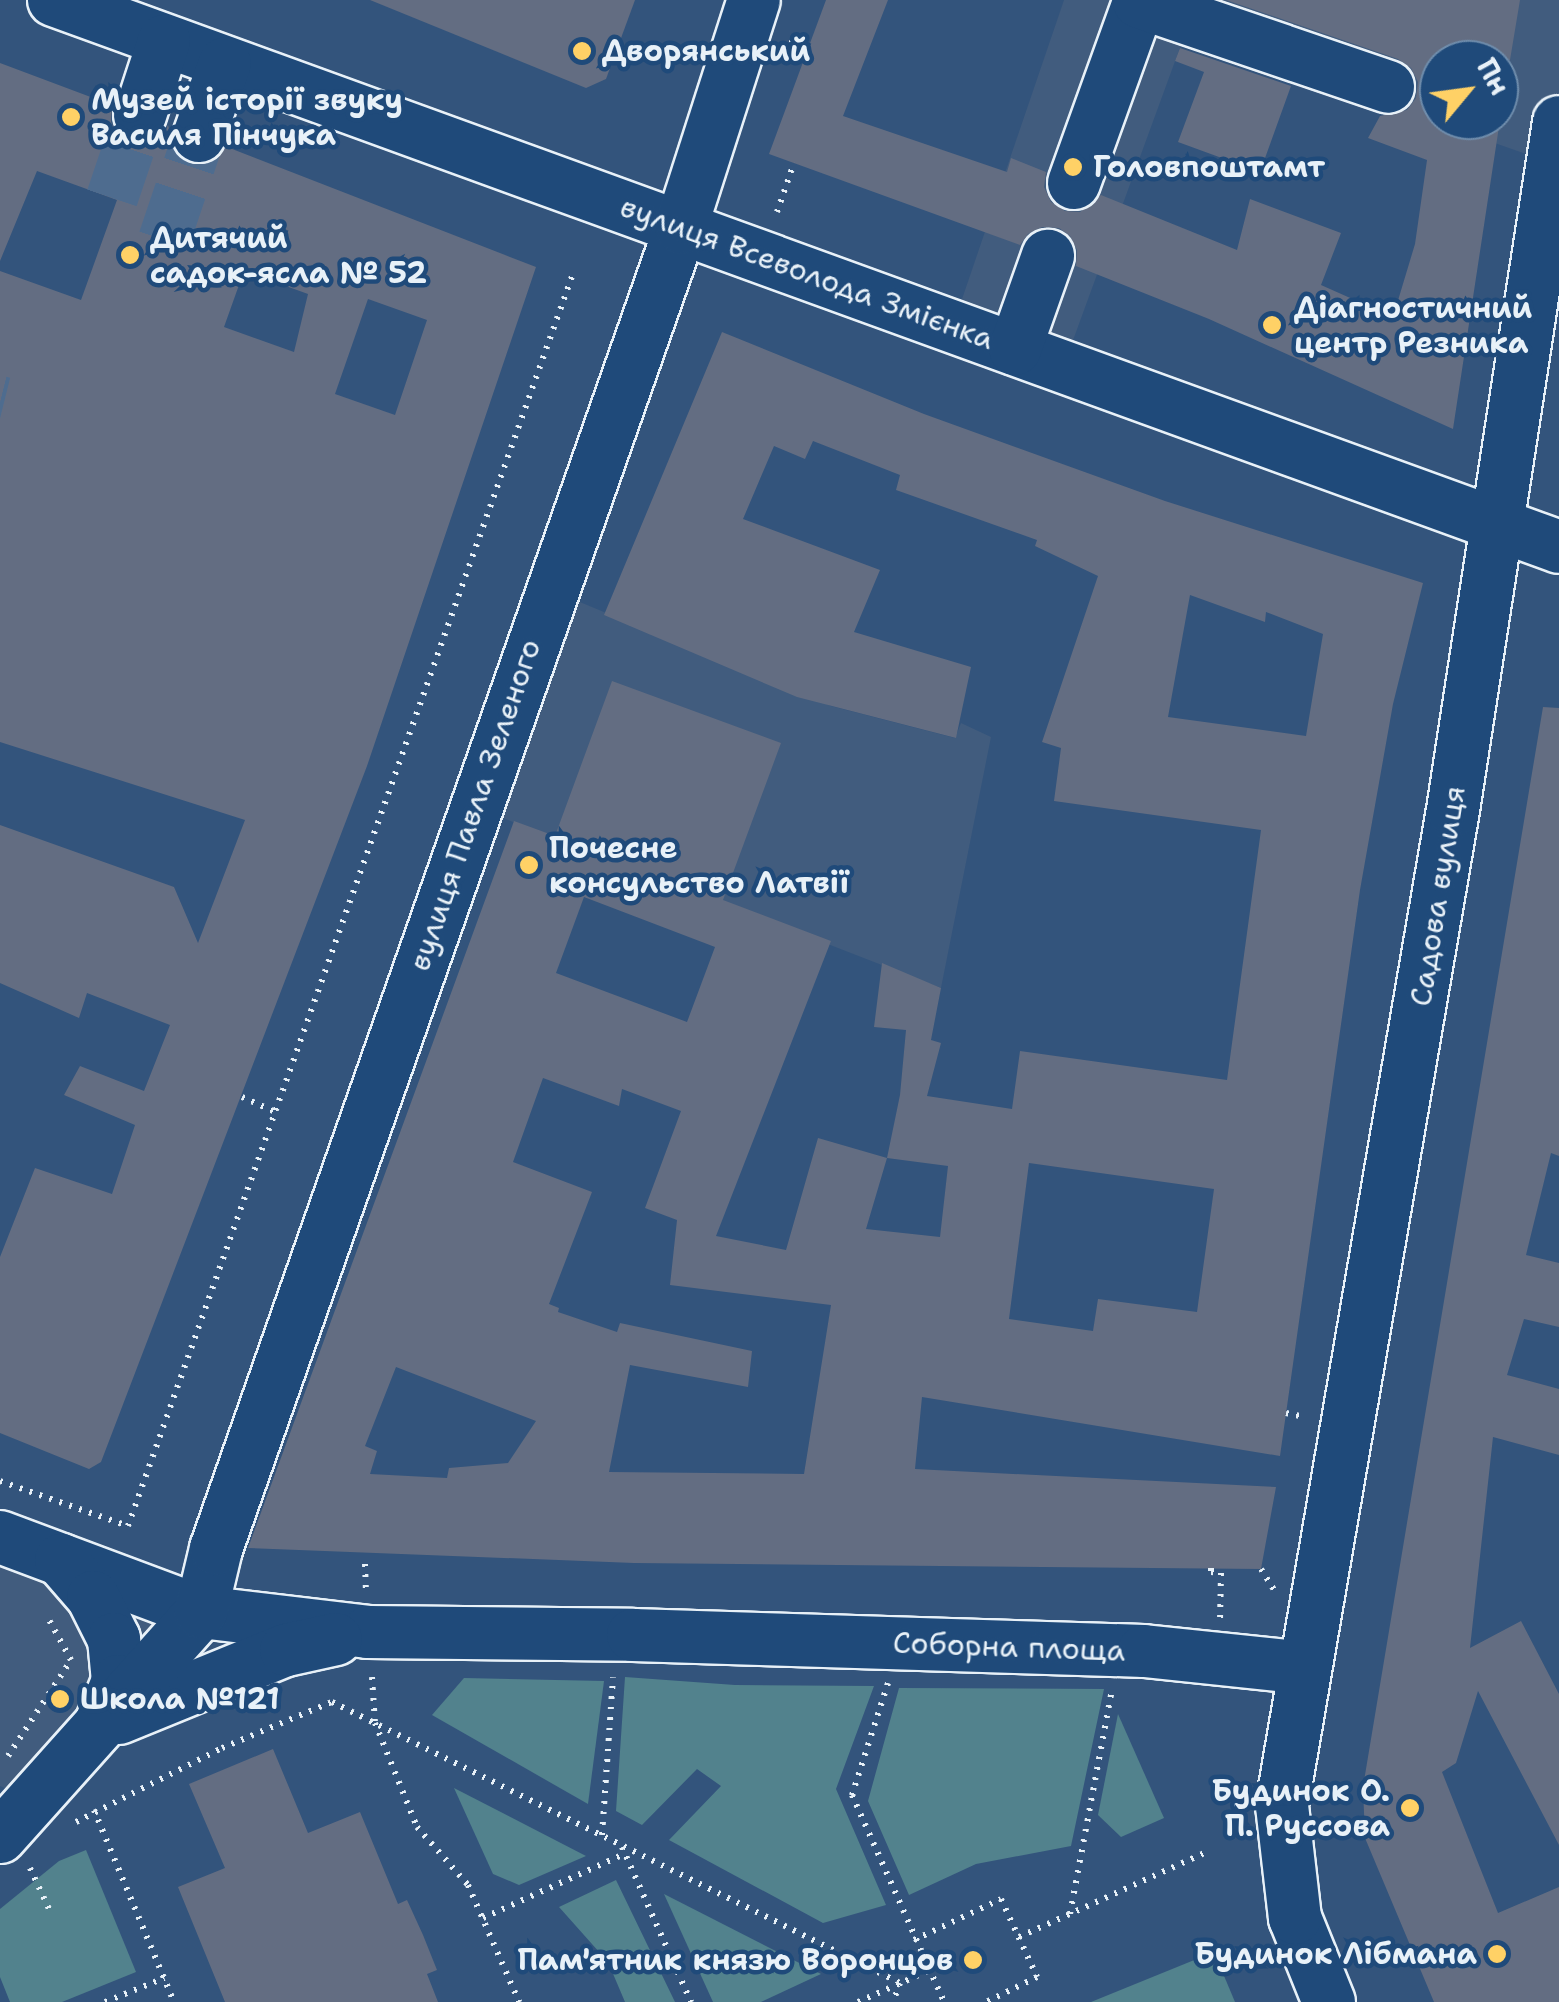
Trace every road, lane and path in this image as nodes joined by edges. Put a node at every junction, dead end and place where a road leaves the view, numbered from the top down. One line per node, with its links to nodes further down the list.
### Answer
1 (54, 0): 4 (street, вулиця Всеволода Змієнка)
2 (754, 0): 14 (street, вулиця Павла Зеленого)
3 (790, 39): 5 (path)
4 (164, 41): 6 (street, вулиця Всеволода Змієнка); 8 (street)
5 (808, 47)
6 (225, 63): 10 (street); 14 (street, вулиця Всеволода Змієнка)
7 (1388, 87): 12 (street)
8 (140, 115)
9 (1559, 122): 18 (street, Садова вулиця)
10 (199, 136)
11 (794, 163): 13 (path)
12 (1074, 183)
13 (777, 212)
14 (681, 227): 17 (street, вулиця Всеволода Змієнка); 26 (street, вулиця Павла Зеленого)
15 (1048, 256): 17 (street)
16 (572, 276): 21 (path)
17 (1015, 348): 18 (street, вулиця Всеволода Змієнка)
18 (1495, 524): 19 (street, вулиця Всеволода Змієнка); 33 (street, Садова вулиця)
19 (1559, 547)
20 (242, 1096): 21 (path)
21 (275, 1112): 22 (path)
22 (0, 1481)
23 (0, 1537): 24 (street)
24 (61, 1560): 26 (street); 35 (street)
25 (1210, 1568): 28 (path)
26 (202, 1612): 29 (street, Соборна площа); 35 (street, Соборна площа)
27 (47, 1616): 36 (path)
28 (1220, 1620)
29 (368, 1632): 30 (street, Соборна площа); 35 (street, Соборна площа)
30 (616, 1634): 31 (street, Соборна площа); 39 (path)
31 (901, 1644): 32 (street, Соборна площа); 47 (path)
32 (1118, 1651): 33 (street, Соборна площа); 44 (path)
33 (1305, 1668): 59 (street)
34 (375, 1723): 37 (path); 39 (path); 45 (path)
35 (100, 1728): 42 (street, Соборна площа)
36 (2, 1766)
37 (94, 1810): 38 (path); 49 (path)
38 (63, 1833)
39 (602, 1836): 40 (path)
40 (622, 1850): 45 (path); 50 (path); 55 (path)
41 (1209, 1851): 44 (path)
42 (20, 1857): 43 (path)
43 (48, 1909)
44 (1070, 1914): 46 (path)
45 (483, 1918): 54 (path)
46 (1019, 1937): 47 (path); 51 (path)
47 (914, 1940): 48 (path)
48 (928, 1970): 50 (path); 58 (path)
49 (164, 1978): 52 (path); 53 (path)
50 (900, 1983): 56 (path); 57 (path)
51 (990, 2001)
52 (105, 2002)
53 (174, 2002)
54 (519, 2002)
55 (691, 2002)
56 (858, 2002)
57 (893, 2002)
58 (944, 2002)
59 (1329, 2002)

